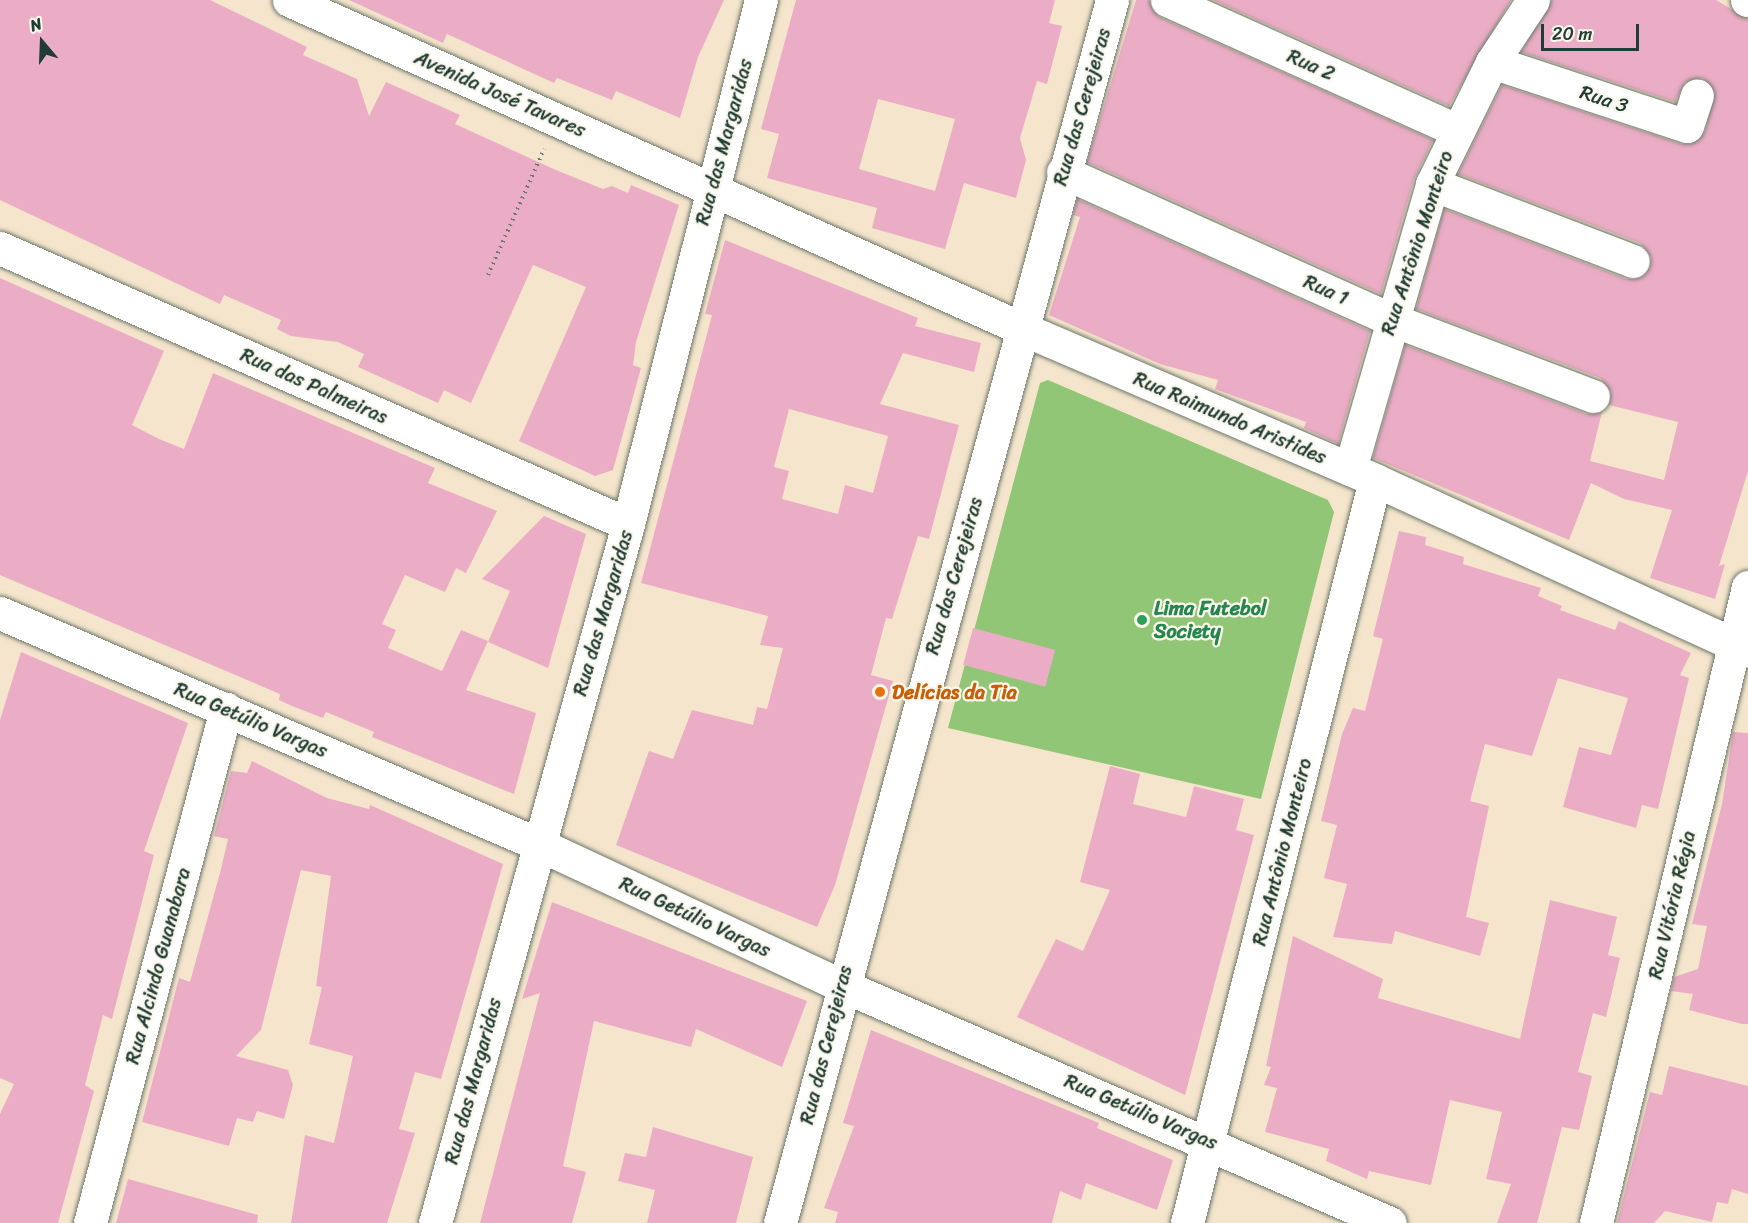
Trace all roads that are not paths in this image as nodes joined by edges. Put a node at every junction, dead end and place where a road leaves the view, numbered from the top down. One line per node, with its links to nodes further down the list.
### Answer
1 (289, 0): 11 (street, Avenida José Tavares)
2 (761, 0): 11 (street, Rua das Margaridas)
3 (1112, 0): 9 (street, Rua das Cerejeiras)
4 (1167, 0): 8 (street, Rua 2)
5 (1520, 4): 6 (street, Rua Antônio Monteiro)
6 (1492, 62): 7 (street, Rua 3); 8 (street, Rua Antônio Monteiro)
7 (1696, 96)
8 (1456, 130): 10 (street, Rua Antônio Monteiro)
9 (1063, 172): 14 (street, Rua 1); 15 (street, Rua das Cerejeiras)
10 (1432, 184): 13 (street); 14 (street, Rua Antônio Monteiro)
11 (711, 188): 15 (street, Rua Raimundo Aristides); 18 (street, Rua das Margaridas)
12 (0, 248): 18 (street, Rua das Palmeiras)
13 (1633, 261)
14 (1390, 319): 16 (street, Rua 1); 17 (street, Rua Antônio Monteiro)
15 (1023, 330): 17 (street, Rua Raimundo Aristides); 24 (street, Rua das Cerejeiras)
16 (1593, 396)
17 (1363, 474): 21 (street, Rua Raimundo Aristides); 25 (street, Rua Antônio Monteiro)
18 (628, 524): 23 (street, Rua das Margaridas)
19 (1748, 587): 21 (street, Rua Vitória Régia)
20 (2, 622): 22 (street, Rua Getúlio Vargas)
21 (1740, 648): 31 (street, Rua Vitória Régia)
22 (226, 709): 23 (street, Rua Getúlio Vargas); 26 (street, Rua Alcindo Guanabara)
23 (538, 844): 24 (street, Rua Getúlio Vargas); 27 (street, Rua das Margaridas)
24 (841, 985): 25 (street, Rua Getúlio Vargas); 28 (street, Rua das Cerejeiras)
25 (1209, 1141): 29 (street, Rua Antônio Monteiro); 30 (street, Rua Getúlio Vargas)
26 (90, 1223)
27 (435, 1223)
28 (780, 1223)
29 (1187, 1223)
30 (1390, 1223)
31 (1596, 1223)

